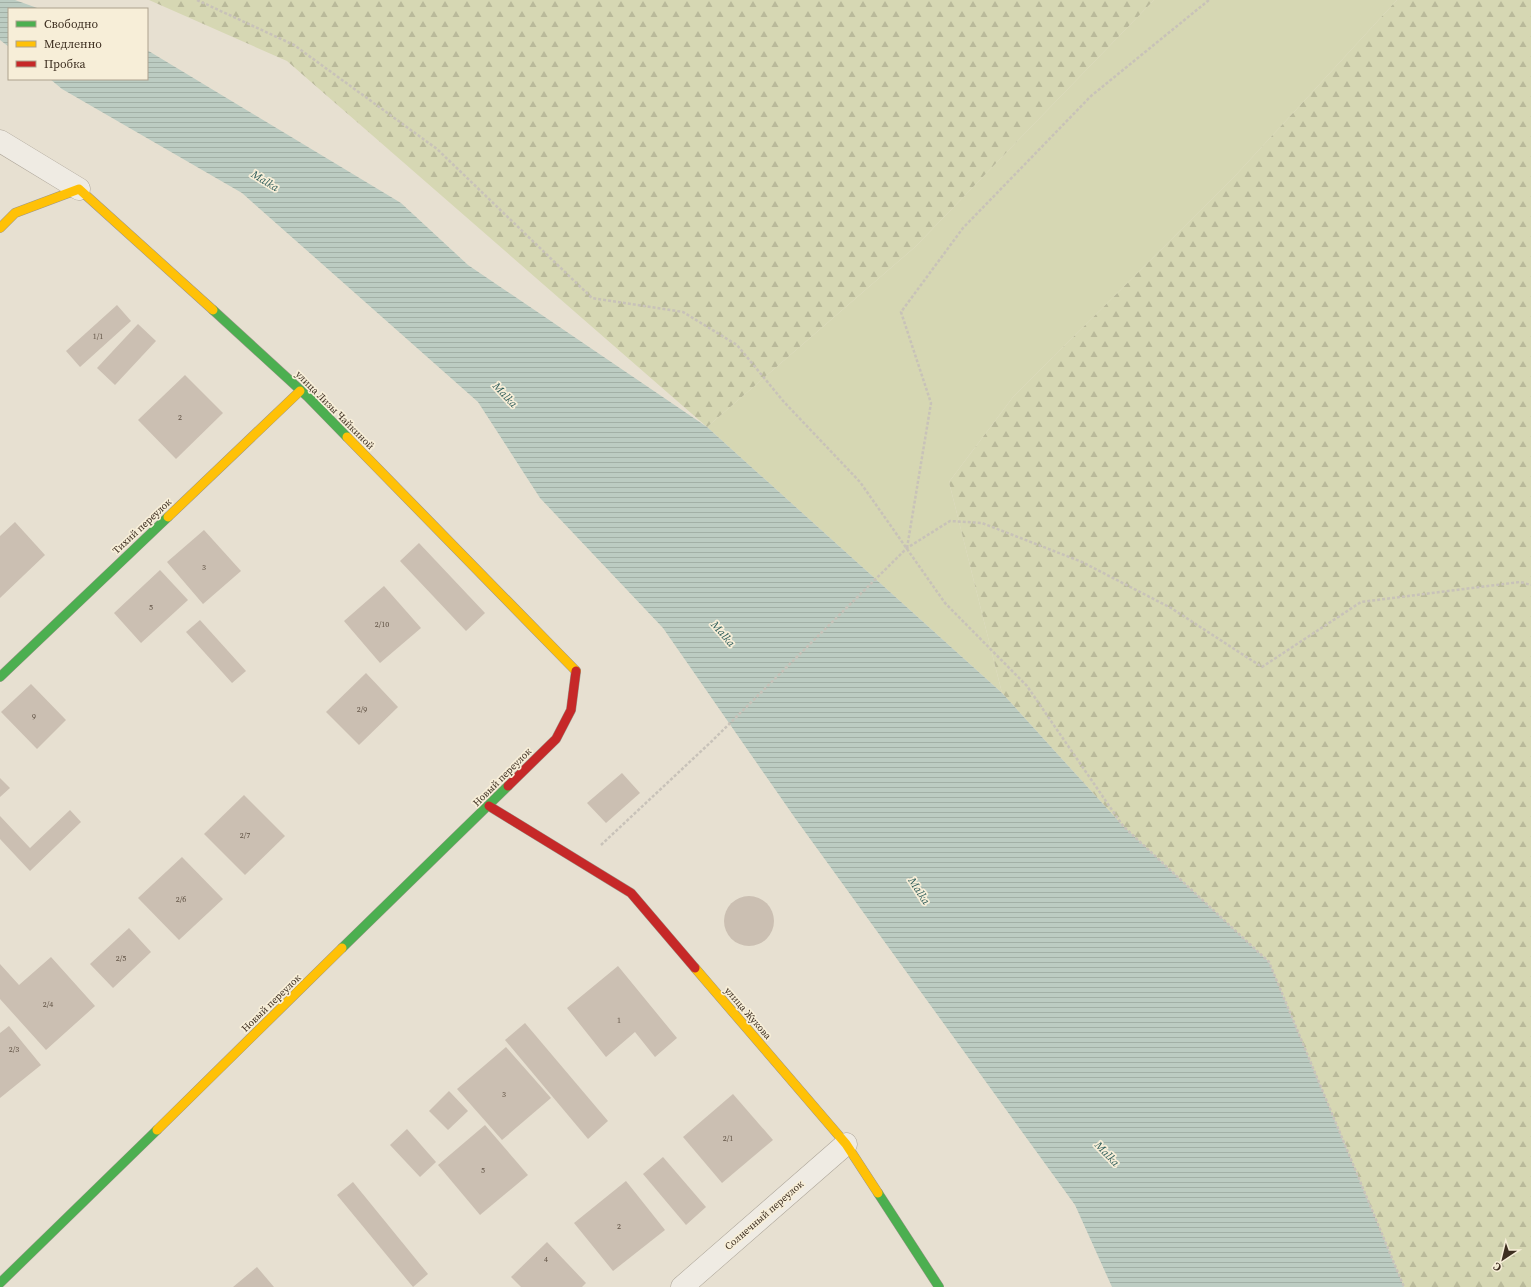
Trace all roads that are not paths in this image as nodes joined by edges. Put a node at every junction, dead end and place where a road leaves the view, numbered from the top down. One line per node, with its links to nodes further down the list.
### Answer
1 (0, 141): 2 (street)
2 (79, 189): 3 (street); 4 (street, улица Лизы Чайкиной)
3 (0, 228)
4 (300, 391): 5 (street, Тихий переулок); 6 (street, улица Лизы Чайкиной)
5 (0, 677)
6 (556, 739): 7 (street, Новый переулок)
7 (489, 806): 8 (street, улица Жукова); 9 (street, Новый переулок)
8 (846, 1144): 10 (street, Солнечный переулок); 11 (street, улица Жукова)
9 (0, 1283)
10 (682, 1287)
11 (939, 1287)

